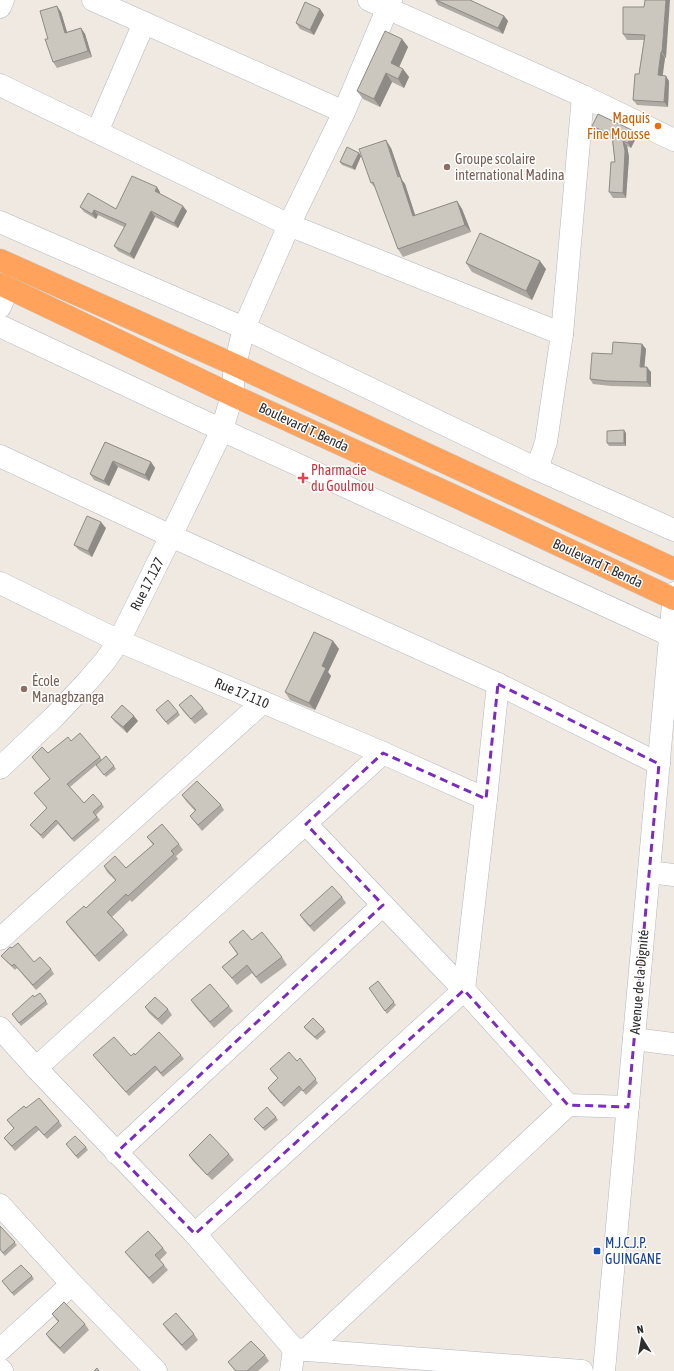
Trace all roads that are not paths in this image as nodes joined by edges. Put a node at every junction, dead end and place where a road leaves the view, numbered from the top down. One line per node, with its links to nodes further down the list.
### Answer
1 (3, 0): 4 (street)
2 (93, 0): 5 (street)
3 (382, 3): 7 (street); 8 (street, Rue 17.127)
4 (0, 7)
5 (144, 23): 8 (street); 9 (street)
6 (0, 85): 9 (street)
7 (583, 96): 10 (street); 17 (street)
8 (344, 112): 12 (street, Rue 17.127)
9 (97, 132): 12 (street)
10 (674, 140)
11 (0, 222): 16 (street)
12 (289, 225): 16 (street, Rue 17.127); 17 (street)
13 (0, 260): 18 (highway, Boulevard T. Benda)
14 (3, 293): 19 (highway, Boulevard T. Benda)
15 (0, 326): 20 (street)
16 (244, 328): 18 (street, Rue 17.127); 22 (street)
17 (562, 334): 22 (street)
18 (235, 365): 19 (street, Rue 17.127); 25 (highway, Boulevard T. Benda)
19 (232, 394): 20 (street, Rue 17.127); 28 (highway, Boulevard T. Benda)
20 (222, 430): 24 (street, Rue 17.127); 29 (street)
21 (0, 456): 24 (street)
22 (537, 469): 23 (street)
23 (674, 530)
24 (171, 536): 30 (street, Rue 17.127); 31 (street)
25 (674, 569)
26 (0, 583): 30 (street, Rue 17.110)
27 (674, 593): 28 (street, Avenue de la Dignité)
28 (674, 599): 29 (street, Avenue de la Dignité)
29 (672, 636): 34 (street, Avenue de la Dignité)
30 (119, 641): 32 (street, Rue 17.110); 35 (street, Rue 17.127)
31 (498, 684): 34 (street); 36 (street)
32 (263, 702): 33 (street, Rue 17.110); 41 (street)
33 (383, 753): 36 (street, Rue 17.110); 37 (street)
34 (659, 764): 38 (street, Avenue de la Dignité)
35 (0, 768)
36 (486, 799): 42 (street)
37 (306, 824): 40 (street); 46 (street)
38 (649, 872): 39 (street); 44 (street, Avenue de la Dignité)
39 (674, 875)
40 (382, 904): 42 (street); 49 (street)
41 (0, 939)
42 (464, 990): 47 (street); 51 (street)
43 (0, 1028): 46 (street)
44 (634, 1039): 45 (street); 48 (street, Avenue de la Dignité)
45 (674, 1044)
46 (36, 1068): 49 (street)
47 (568, 1105): 48 (street); 53 (street)
48 (628, 1107): 58 (street, Avenue de la Dignité)
49 (116, 1153): 51 (street)
50 (0, 1206): 52 (street)
51 (195, 1234): 53 (street)
52 (72, 1284): 54 (street); 55 (street)
53 (300, 1349): 56 (street); 57 (street)
54 (0, 1350)
55 (156, 1371)
56 (291, 1371)
57 (582, 1371)
58 (604, 1371)

